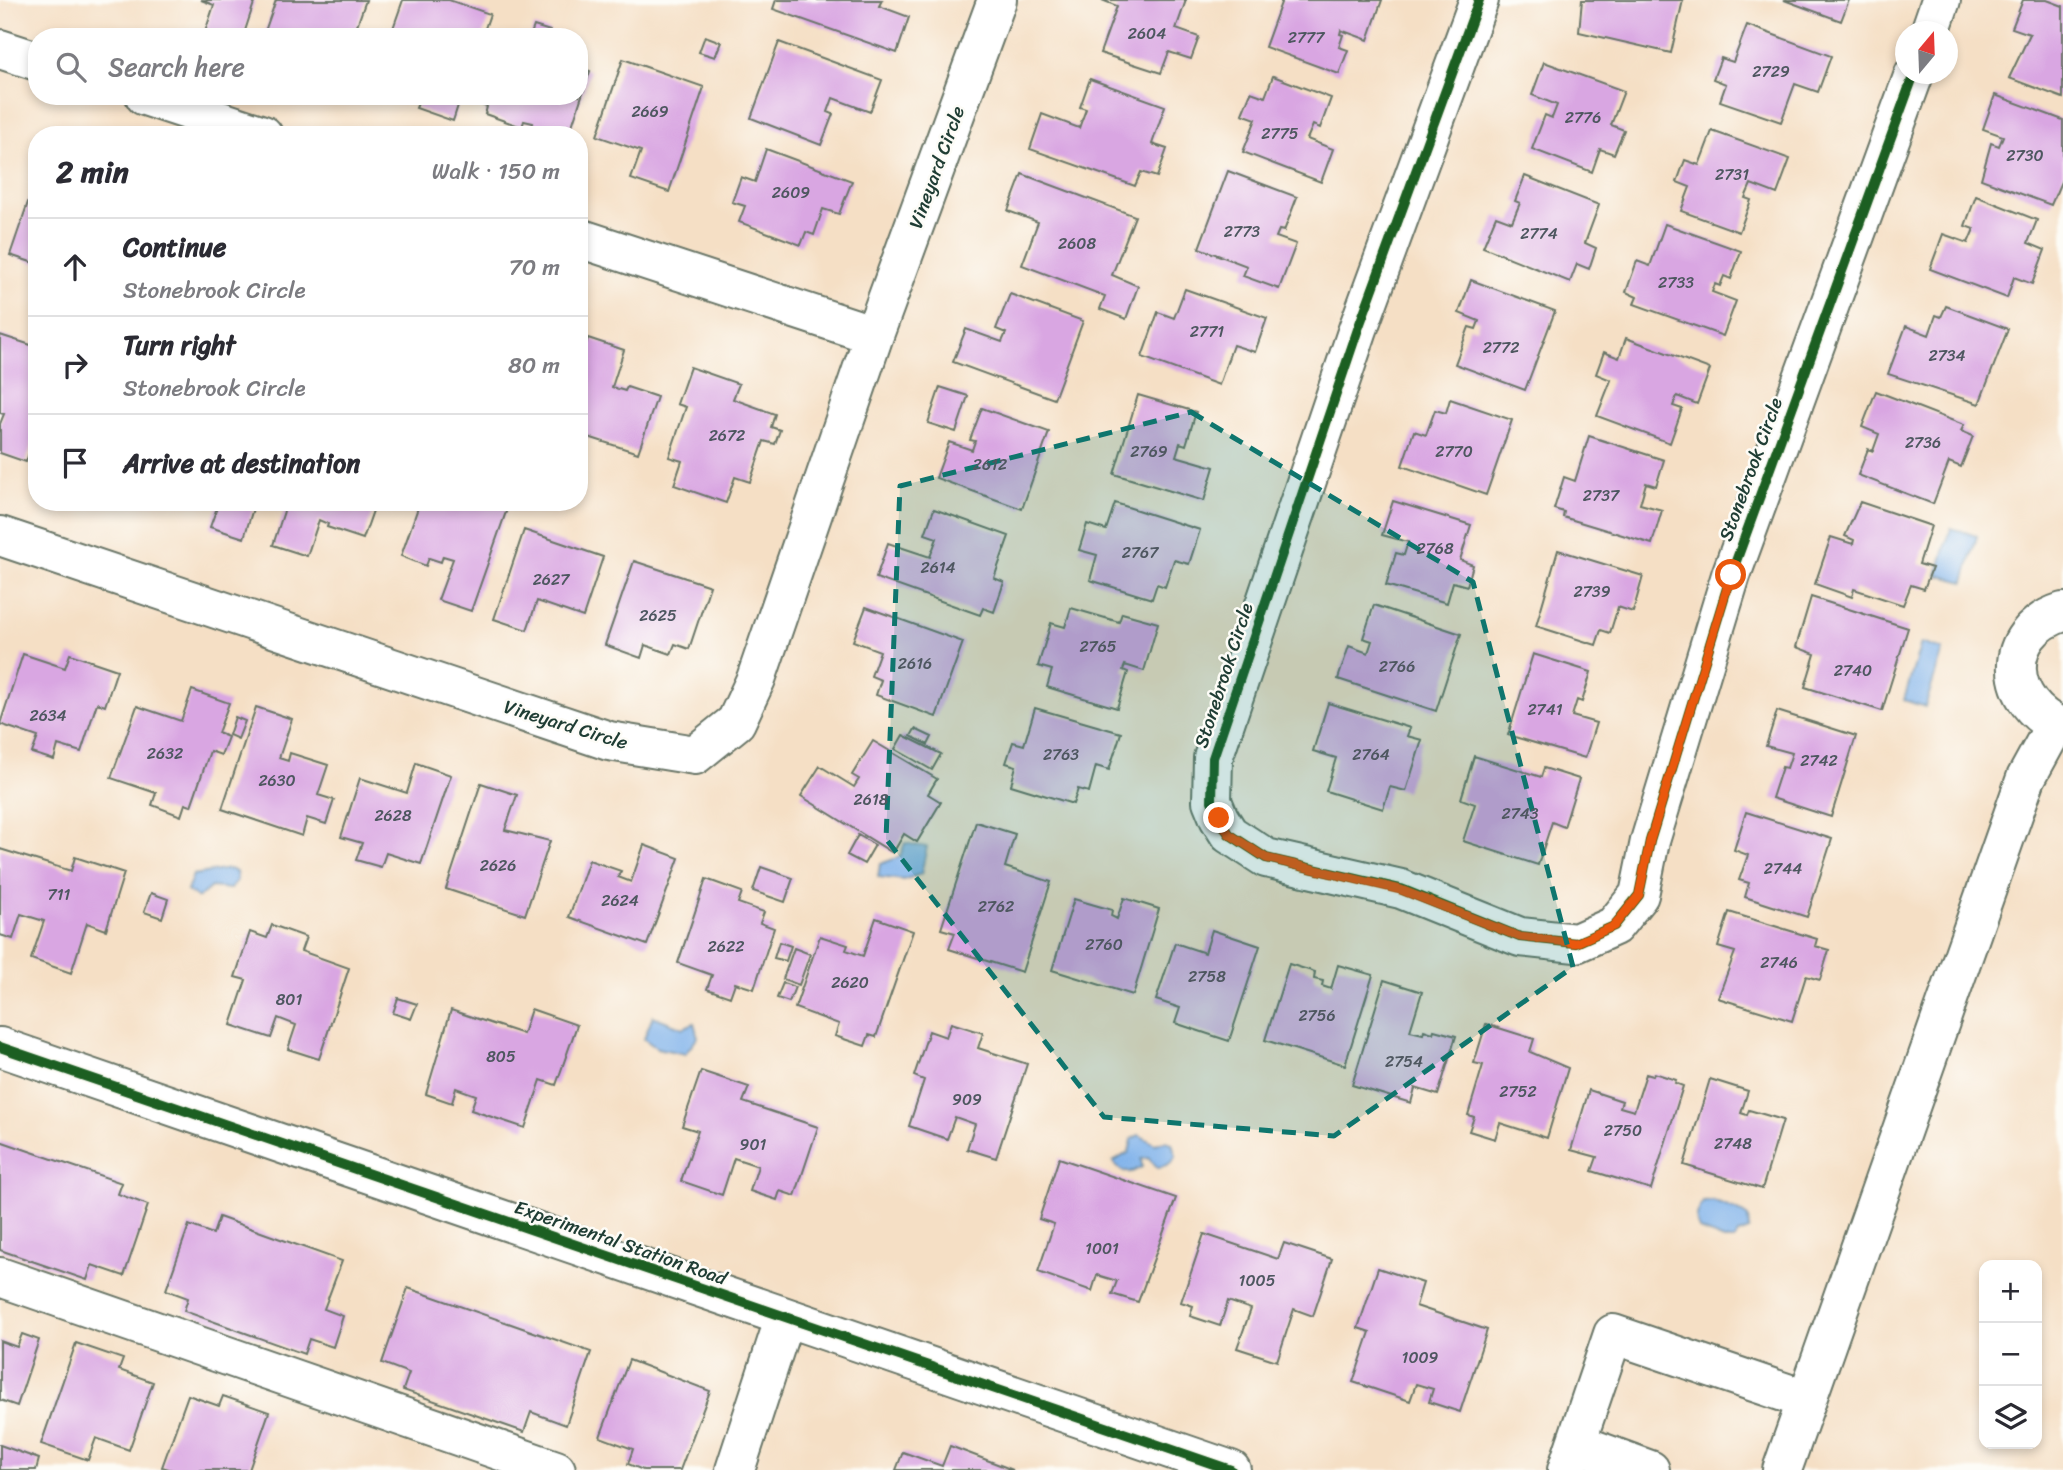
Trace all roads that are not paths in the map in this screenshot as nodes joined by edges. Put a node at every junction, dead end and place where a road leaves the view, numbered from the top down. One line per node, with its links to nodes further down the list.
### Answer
1 (997, 0): 11 (street, Vineyard Circle)
2 (1479, 0): 7 (street, Stonebrook Circle)
3 (1941, 0): 4 (street)
4 (1934, 21)
5 (0, 49): 6 (street)
6 (28, 58)
7 (1910, 84)
8 (172, 105): 9 (street)
9 (236, 126)
10 (588, 241): 11 (street)
11 (874, 335): 12 (street, Vineyard Circle)
12 (0, 536)
13 (2063, 611): 14 (street)
14 (2059, 727): 18 (street)
15 (0, 1047): 17 (street, Experimental Station Road)
16 (0, 1278): 20 (street)
17 (785, 1317): 21 (street); 22 (street, Experimental Station Road)
18 (1807, 1400): 19 (street); 24 (street)
19 (1572, 1457): 23 (street)
20 (556, 1470)
21 (735, 1470)
22 (1231, 1470)
23 (1650, 1470)
24 (1782, 1470)

